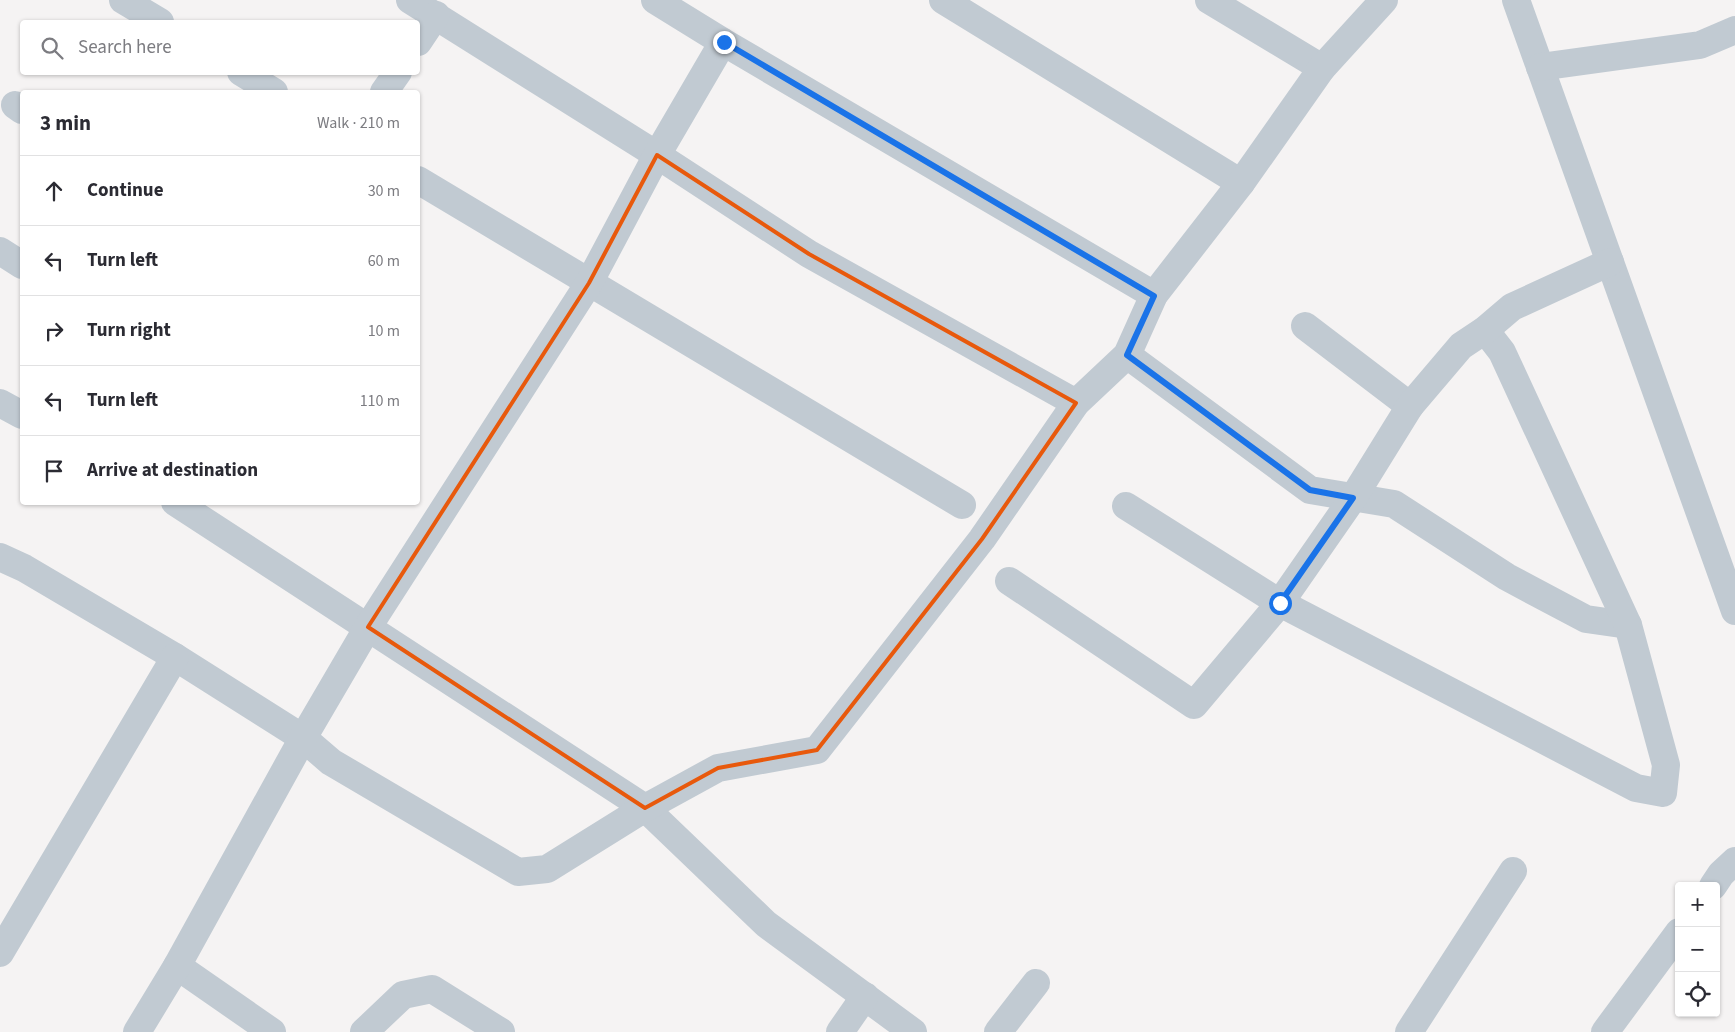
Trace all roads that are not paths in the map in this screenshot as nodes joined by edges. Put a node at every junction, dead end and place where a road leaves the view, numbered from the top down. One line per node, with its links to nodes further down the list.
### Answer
1 (123, 0): 9 (street)
2 (410, 0): 8 (street)
3 (655, 0): 12 (street)
4 (943, 0): 21 (street)
5 (1209, 0): 14 (street)
6 (1384, 0): 14 (street)
7 (1516, 0): 13 (street)
8 (436, 15): 11 (street); 19 (street)
9 (157, 20)
10 (1735, 30): 13 (street)
11 (420, 39)
12 (724, 42): 19 (street); 26 (street)
13 (1540, 67): 23 (street)
14 (1322, 68): 21 (street)
15 (246, 75): 17 (street)
16 (396, 75): 18 (street)
17 (271, 90)
18 (385, 90)
19 (657, 155): 25 (street); 31 (street)
20 (420, 181): 25 (street)
21 (1241, 183): 26 (street)
22 (0, 251): 24 (street)
23 (1610, 262): 28 (street); 41 (street)
24 (20, 264)
25 (589, 283): 36 (street); 43 (street)
26 (1154, 296): 29 (street)
27 (1305, 326): 32 (street)
28 (1485, 330): 32 (street); 42 (street)
29 (1127, 355): 31 (street); 34 (street)
30 (0, 403): 33 (street)
31 (1076, 403): 46 (street)
32 (1410, 406): 34 (street)
33 (20, 414)
34 (1353, 498): 40 (street); 42 (street)
35 (180, 505): 43 (street)
36 (962, 505)
37 (1126, 506): 40 (street)
38 (0, 556): 44 (street)
39 (1009, 581): 40 (street)
40 (1280, 603): 42 (street)
41 (1735, 611)
42 (1628, 625)
43 (368, 627): 45 (street); 46 (street)
44 (175, 657): 45 (street); 51 (street)
45 (303, 738): 46 (street); 52 (street)
46 (645, 808): 54 (street)
47 (1735, 861): 49 (street)
48 (1513, 871): 62 (street)
49 (1716, 882)
50 (1675, 937): 63 (street)
51 (0, 953)
52 (177, 966): 55 (street); 56 (street)
53 (1036, 983): 61 (street)
54 (865, 996): 59 (street); 60 (street)
55 (137, 1032)
56 (272, 1032)
57 (364, 1032): 58 (street)
58 (501, 1032)
59 (840, 1032)
60 (914, 1032)
61 (998, 1032)
62 (1408, 1032)
63 (1605, 1032)

